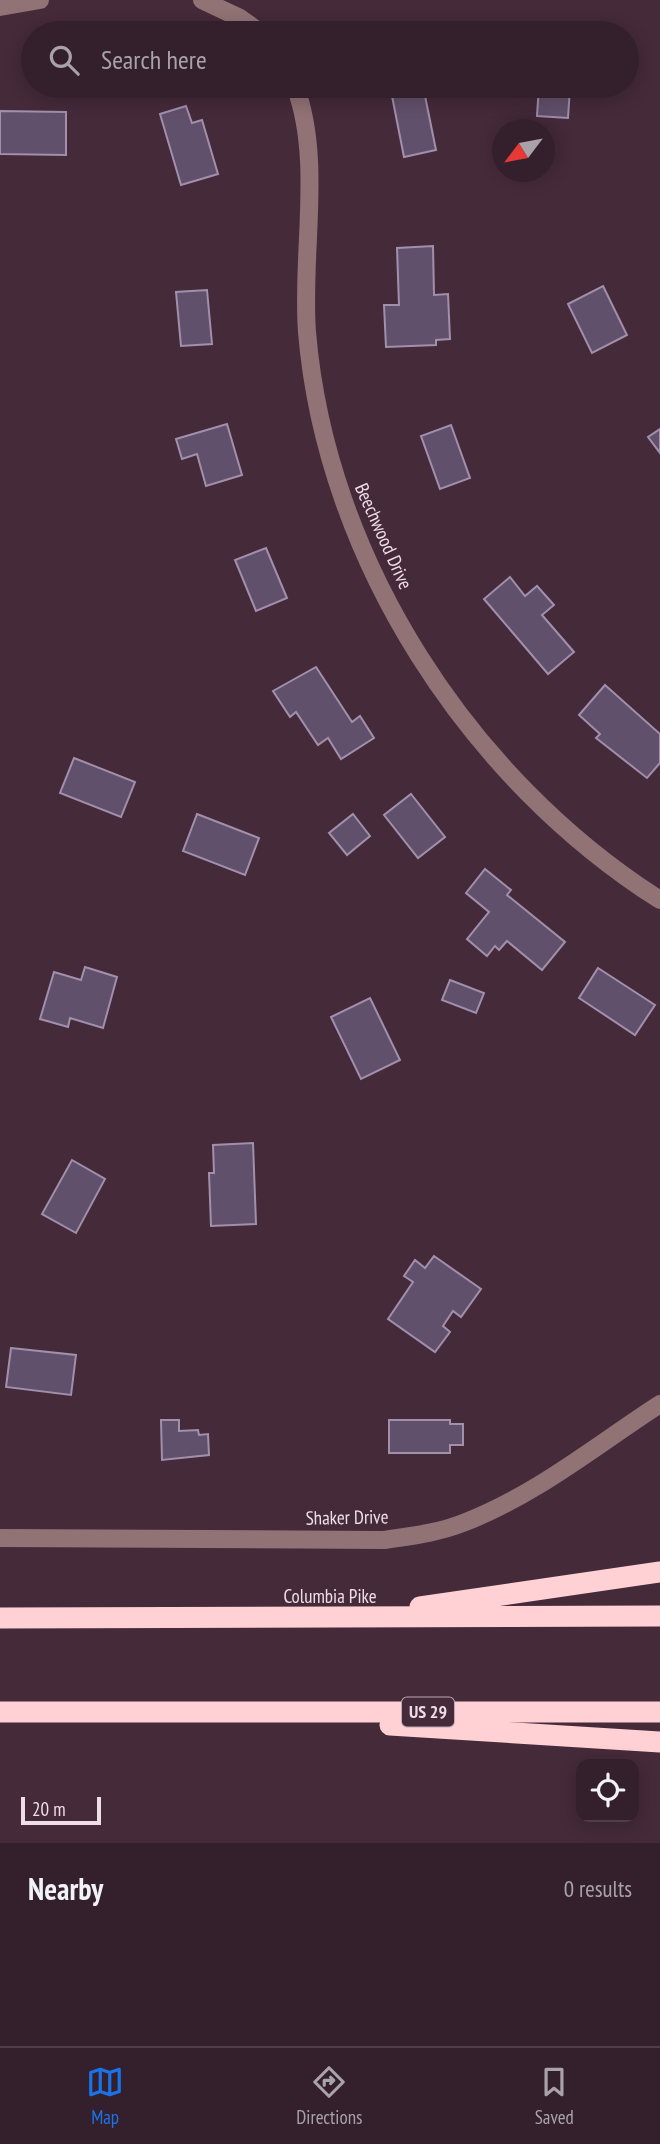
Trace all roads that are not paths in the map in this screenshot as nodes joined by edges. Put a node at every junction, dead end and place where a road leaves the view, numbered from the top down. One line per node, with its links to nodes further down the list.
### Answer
1 (40, 0): 3 (street)
2 (202, 0): 4 (street)
3 (0, 6)
4 (244, 21)
5 (300, 98): 6 (street, Beechwood Drive)
6 (660, 900)
7 (660, 1404): 8 (street, Shaker Drive)
8 (0, 1538)
9 (660, 1572): 12 (highway)
10 (660, 1616): 12 (highway, Columbia Pike)
11 (0, 1618): 12 (highway, Columbia Pike)
12 (336, 1619)
13 (0, 1712): 15 (highway, US 29)
14 (660, 1712): 15 (highway, US 29)
15 (196, 1713): 16 (highway)
16 (660, 1742)

